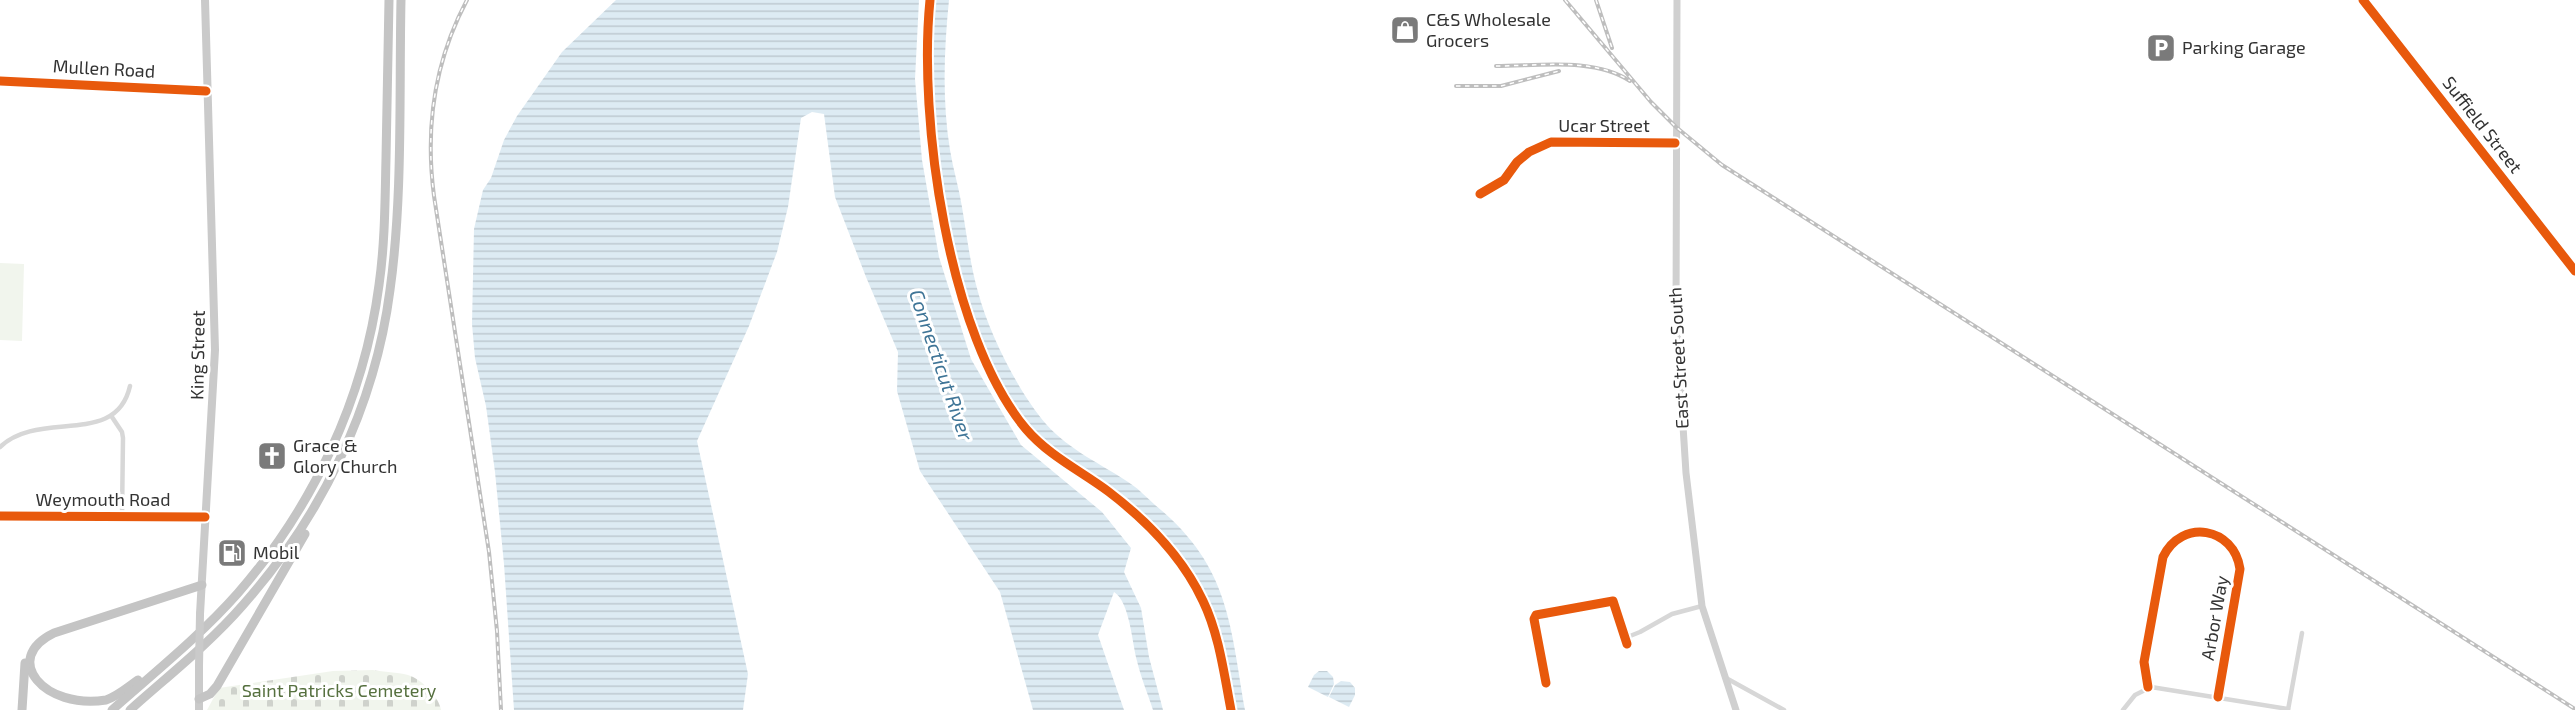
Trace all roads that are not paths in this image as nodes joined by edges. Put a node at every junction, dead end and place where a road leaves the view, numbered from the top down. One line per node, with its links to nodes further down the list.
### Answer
1 (205, 0): 7 (main road, King Street)
2 (389, 0): 21 (highway)
3 (400, 0): 14 (highway)
4 (1677, 0): 8 (main road, East Street South)
5 (2363, 0): 10 (street, Suffield Street)
6 (0, 81): 7 (street, Mullen Road)
7 (206, 91): 17 (main road, King Street)
8 (1676, 143): 9 (street, Ucar Street); 19 (main road, East Street South)
9 (1480, 194)
10 (2575, 271)
11 (130, 386): 12 (street)
12 (112, 417): 13 (street); 16 (street)
13 (0, 447)
14 (312, 511): 26 (highway); 29 (highway)
15 (0, 516): 16 (main road, Weymouth Road)
16 (122, 517): 17 (main road, Weymouth Road)
17 (205, 517): 18 (main road, King Street)
18 (202, 585): 21 (highway); 26 (main road, King Street, bridge); 27 (highway)
19 (1702, 606): 22 (main road, East Street South); 23 (street)
20 (2302, 633): 34 (street)
21 (177, 653): 28 (highway)
22 (1725, 678): 31 (main road, East Street South); 32 (street)
23 (1546, 683)
24 (2148, 687): 25 (street); 25 (street, Arbor Way); 33 (street)
25 (2218, 697): 34 (street)
26 (199, 699): 30 (main road, King Street)
27 (22, 710)
28 (112, 710)
29 (130, 710)
30 (199, 710)
31 (1736, 710)
32 (1784, 710)
33 (2123, 710)
34 (2288, 710)

